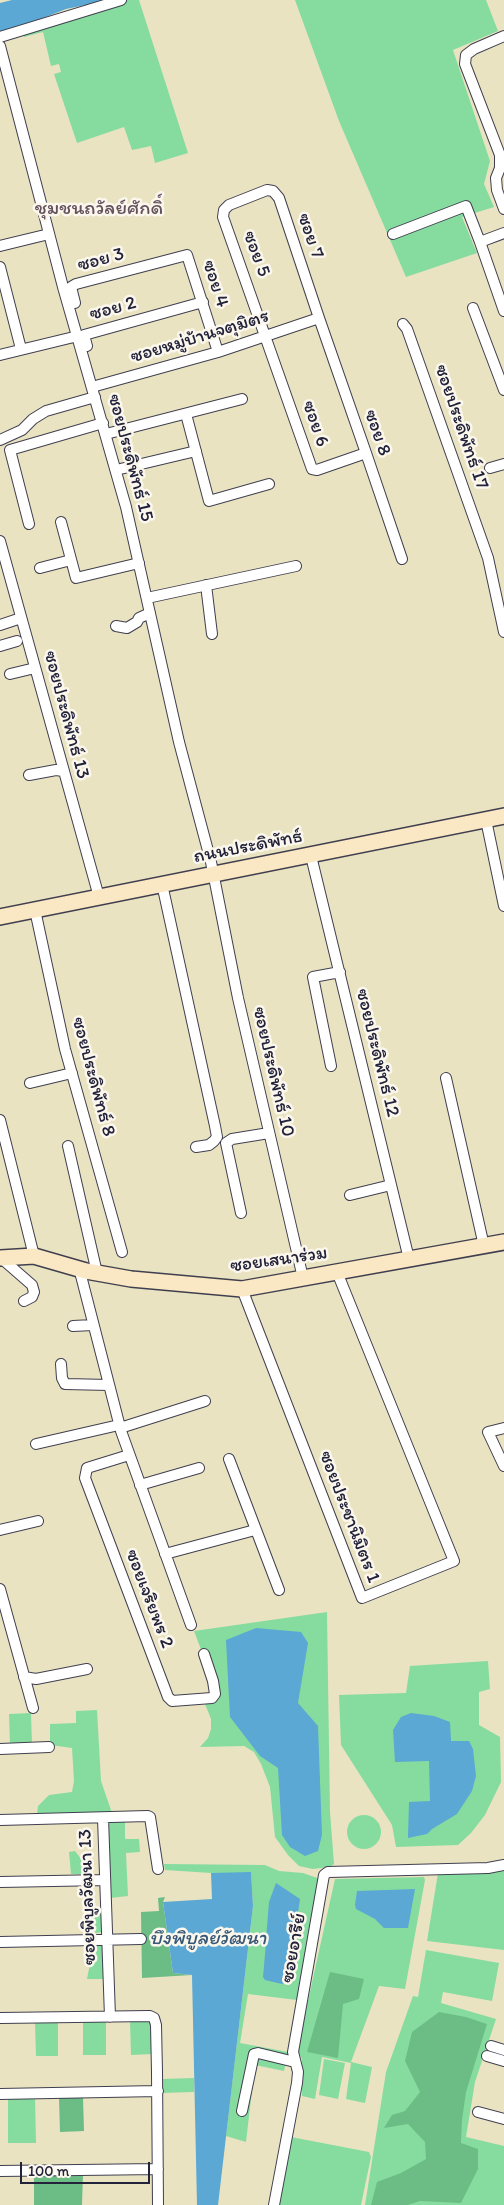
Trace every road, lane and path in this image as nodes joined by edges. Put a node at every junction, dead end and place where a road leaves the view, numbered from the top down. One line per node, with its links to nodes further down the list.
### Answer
1 (121, 0): 3 (street)
2 (504, 36): 6 (street)
3 (0, 37)
4 (1, 50): 8 (street, ซอยประดิพัทธ์ 15)
5 (248, 197): 17 (street, ซอย 7); 20 (street, ซอย 5)
6 (504, 209)
7 (504, 233): 10 (street)
8 (49, 234): 11 (street); 19 (street, ซอยประดิพัทธ์ 15)
9 (393, 234): 10 (street)
10 (480, 242): 16 (street)
11 (0, 246)
12 (188, 256): 14 (street, ซอย 4); 19 (street, ซอย 3)
13 (0, 267): 21 (street)
14 (203, 302): 19 (street, ซอย 2); 22 (street, ซอย 4)
15 (473, 308): 25 (street)
16 (504, 311)
17 (319, 318): 20 (street, ซอยหมู่บ้านจตุมิตร); 32 (street, ซอย 8)
18 (403, 324): 51 (street, ซอยประดิพัทธ์ 17)
19 (81, 335): 21 (street, ซอย 2); 24 (street, ซอยประดิพัทธ์ 15)
20 (266, 336): 22 (street, ซอยหมู่บ้านจตุมิตร); 32 (street, ซอย 6)
21 (21, 349): 23 (street, ซอย 2)
22 (218, 352): 24 (street, ซอยหมู่บ้านจตุมิตร)
23 (0, 355)
24 (95, 390): 28 (street, ซอยประดิพัทธ์ 15); 30 (street, ซอยหมู่บ้านจตุมิตร)
25 (504, 390)
26 (242, 399): 27 (street)
27 (186, 414): 29 (street); 31 (street)
28 (103, 423): 29 (street, ซอยประดิพัทธ์ 15); 38 (street)
29 (106, 434): 35 (street, ซอยประดิพัทธ์ 15)
30 (0, 440)
31 (196, 451): 35 (street); 36 (street)
32 (366, 453): 40 (street, ซอย 8)
33 (504, 464): 34 (street)
34 (490, 468)
35 (116, 470): 42 (street, ซอยประดิพัทธ์ 15)
36 (269, 484)
37 (61, 522): 41 (street)
38 (29, 524)
39 (0, 541): 48 (street, ซอยประดิพัทธ์ 13)
40 (402, 559)
41 (71, 560): 42 (street); 44 (street)
42 (139, 563): 46 (street, ซอยประดิพัทธ์ 15)
43 (296, 566): 45 (street)
44 (40, 568)
45 (206, 585): 46 (street); 52 (street)
46 (147, 598): 47 (street, ซอยประดิพัทธ์ 15)
47 (150, 613): 50 (street); 62 (street, ซอยประดิพัทธ์ 15)
48 (21, 618): 49 (street); 55 (street, ซอยประดิพัทธ์ 13)
49 (0, 625)
50 (116, 626)
51 (504, 632)
52 (212, 634)
53 (17, 641): 54 (street)
54 (0, 646)
55 (35, 668): 56 (street); 57 (street, ซอยประดิพัทธ์ 13)
56 (10, 674)
57 (63, 771): 58 (street); 64 (street, ซอยประดิพัทธ์ 13)
58 (29, 775)
59 (504, 816): 60 (street, ถนนประดิพัทธ์)
60 (486, 820): 61 (street, ถนนประดิพัทธ์); 65 (street)
61 (311, 856): 62 (street, ถนนประดิพัทธ์); 68 (street, ซอยประดิพัทธ์ 12)
62 (214, 873): 63 (street, ถนนประดิพัทธ์); 74 (street, ซอยประดิพัทธ์ 10)
63 (162, 884): 64 (street, ถนนประดิพัทธ์); 76 (street)
64 (99, 897): 66 (street, ถนนประดิพัทธ์)
65 (504, 906)
66 (34, 910): 67 (street, ถนนประดิพัทธ์); 70 (street, ซอยประดิพัทธ์ 8)
67 (0, 917)
68 (340, 972): 69 (street); 77 (street, ซอยประดิพัทธ์ 12)
69 (331, 1066)
70 (72, 1073): 72 (street); 82 (street, ซอยประดิพัทธ์ 8)
71 (446, 1078): 81 (street)
72 (30, 1083)
73 (0, 1120): 83 (street)
74 (269, 1132): 79 (street); 89 (street, ซอยประดิพัทธ์ 10)
75 (68, 1146): 87 (street)
76 (196, 1147)
77 (391, 1185): 78 (street); 85 (street, ซอยประดิพัทธ์ 12)
78 (350, 1195)
79 (241, 1213)
80 (504, 1242): 81 (street, ซอยเสนาร่วม)
81 (484, 1246): 85 (street, ซอยเสนาร่วม)
82 (122, 1252)
83 (34, 1256): 84 (street, ซอยเสนาร่วม); 86 (street, ซอยเสนาร่วม)
84 (0, 1258): 91 (street)
85 (409, 1259): 88 (street, ซอยเสนาร่วม)
86 (78, 1268): 87 (street, ซอยเสนาร่วม); 92 (street, ซอยเจริยพร 2)
87 (97, 1272): 90 (street, ซอยเสนาร่วม)
88 (337, 1272): 89 (street, ซอยเสนาร่วม); 90 (street, ซอยประชานิมิตร 1)
89 (302, 1278): 90 (street, ซอยเสนาร่วม)
90 (242, 1289)
91 (24, 1301)
92 (93, 1325): 93 (street); 95 (street, ซอยเจริยพร 2)
93 (73, 1326)
94 (61, 1364): 95 (street)
95 (109, 1385): 97 (street, ซอยเจริยพร 2)
96 (205, 1401): 97 (street)
97 (120, 1426): 99 (street); 100 (street, ซอยเจริยพร 2)
98 (504, 1428): 102 (street)
99 (36, 1444)
100 (129, 1455): 104 (street, ซอยเจริยพร 2); 112 (street, ซอยเจริยพร 2)
101 (229, 1459): 107 (street)
102 (504, 1466)
103 (199, 1468): 104 (street)
104 (140, 1484): 108 (street, ซอยเจริยพร 2)
105 (38, 1521): 106 (street)
106 (0, 1530)
107 (254, 1530): 108 (street); 110 (street)
108 (166, 1554): 111 (street, ซอยเจริยพร 2)
109 (0, 1589): 114 (street)
110 (279, 1590)
111 (192, 1625)
112 (204, 1654)
113 (87, 1669): 114 (street)
114 (24, 1677): 115 (street)
115 (33, 1708)
116 (49, 1748): 117 (street)
117 (0, 1749)
118 (103, 1818): 119 (street, ซอยพิบูลวัฒนา 13); 121 (street); 122 (street, ซอยพิบูลวัฒนา 13)
119 (0, 1820)
120 (504, 1865): 133 (street, ซอยอารีย์)
121 (158, 1869)
122 (105, 1880): 123 (street); 125 (street, ซอยพิบูลวัฒนา 13)
123 (0, 1882)
124 (141, 1938): 125 (street)
125 (108, 1939): 126 (street); 127 (street, ซอยพิบูลวัฒนา 13)
126 (0, 1942)
127 (110, 2017): 128 (street); 134 (street)
128 (0, 2018)
129 (492, 2046): 130 (street)
130 (504, 2050)
131 (487, 2056): 132 (street)
132 (504, 2061)
133 (295, 2062): 136 (street); 142 (street, ซอยอารีย์)
134 (158, 2091): 135 (street); 139 (street)
135 (0, 2094)
136 (242, 2111)
137 (478, 2112): 138 (street)
138 (504, 2119)
139 (158, 2169): 140 (street); 141 (street)
140 (0, 2170)
141 (158, 2205)
142 (274, 2205)

